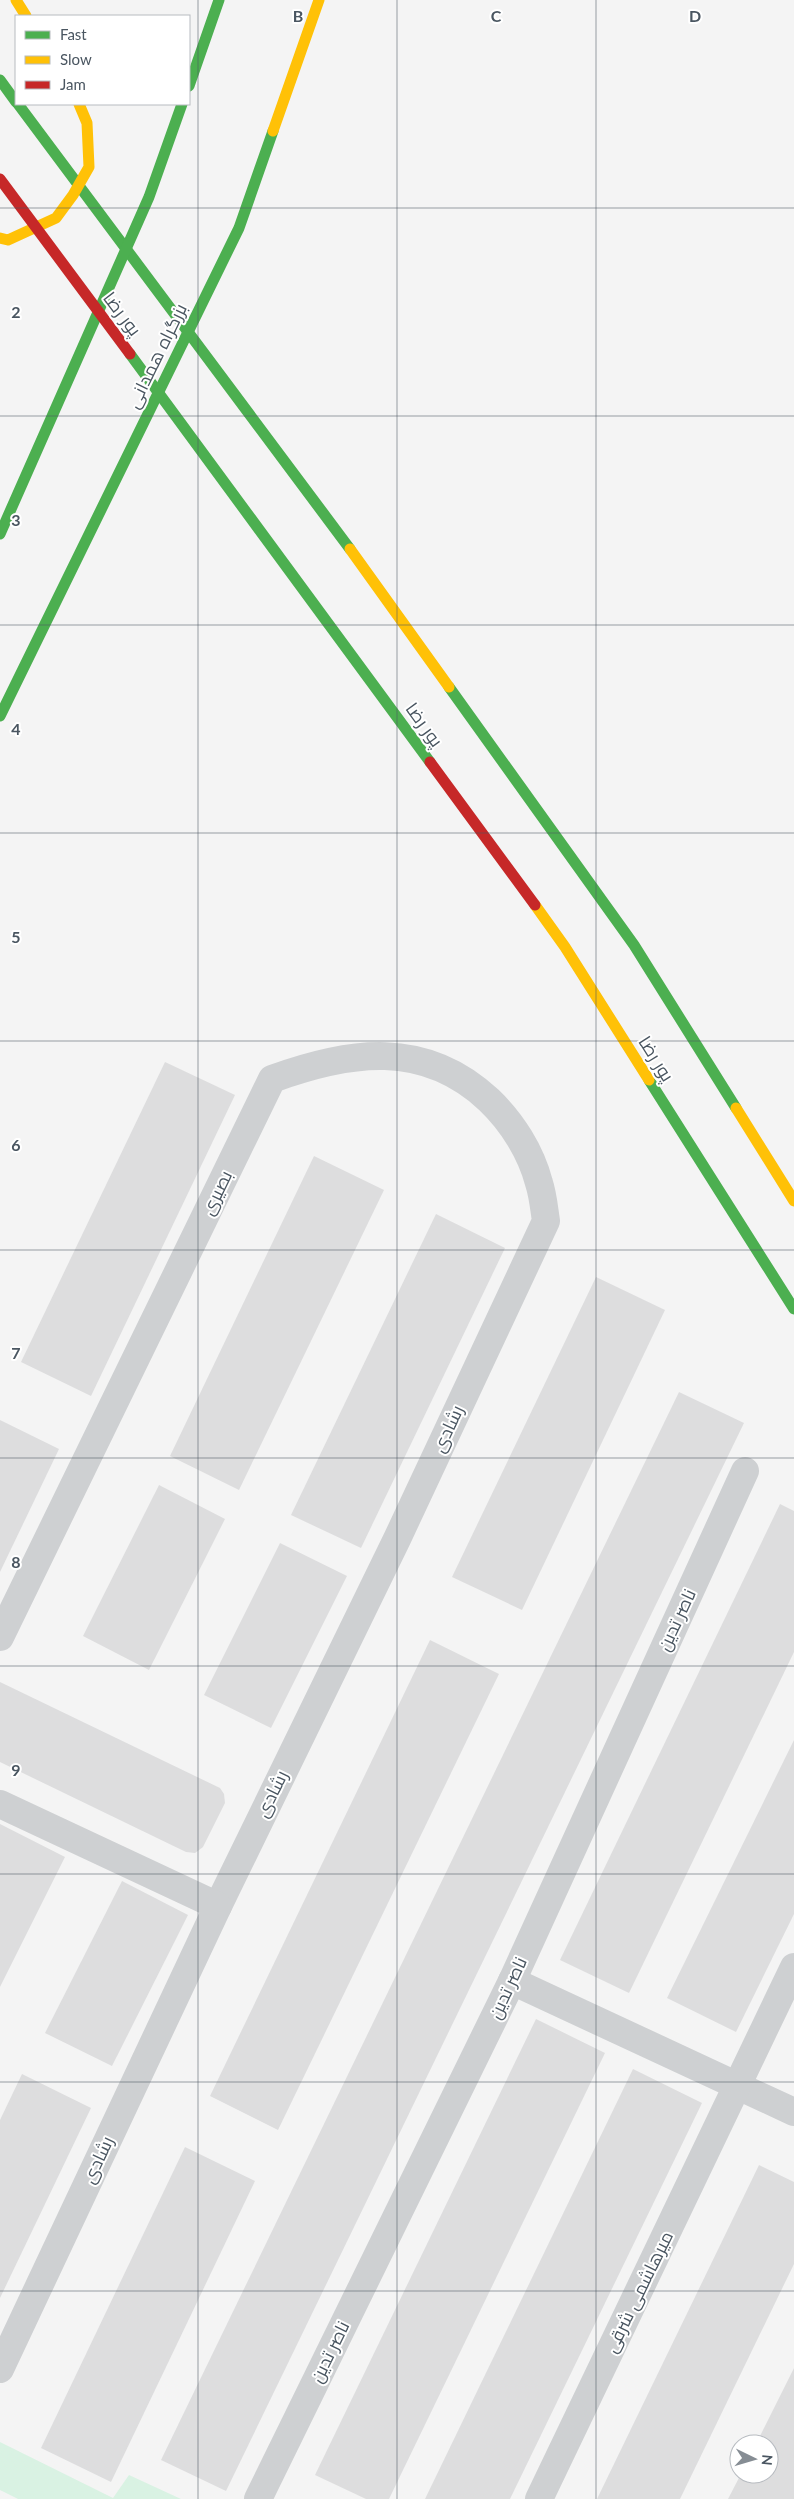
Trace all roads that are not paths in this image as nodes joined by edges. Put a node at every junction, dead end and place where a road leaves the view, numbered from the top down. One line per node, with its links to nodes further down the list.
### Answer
1 (16, 0): 4 (main road)
2 (220, 0): 6 (main road)
3 (319, 0): 14 (main road, بزرگراه همدانی)
4 (25, 15)
5 (0, 80): 7 (main road)
6 (190, 83)
7 (15, 100)
8 (18, 105): 15 (main road)
9 (79, 105): 12 (main road)
10 (182, 105): 13 (main road)
11 (0, 180): 17 (main road, پور رضا)
12 (0, 238)
13 (0, 534)
14 (0, 716)
15 (794, 1201)
16 (546, 1220): 19 (street, بصیری); 21 (street, رشادی)
17 (794, 1309)
18 (745, 1471): 23 (street, ناصر تدین)
19 (0, 1637)
20 (0, 1804): 21 (street)
21 (218, 1906): 26 (street, رشادی)
22 (794, 1967): 24 (street, میرهاشمی شرقی)
23 (512, 1981): 24 (street); 27 (street, ناصر تدین)
24 (739, 2086): 25 (street); 28 (street, میرهاشمی شرقی)
25 (794, 2112)
26 (0, 2369)
27 (258, 2499)
28 (539, 2499)

